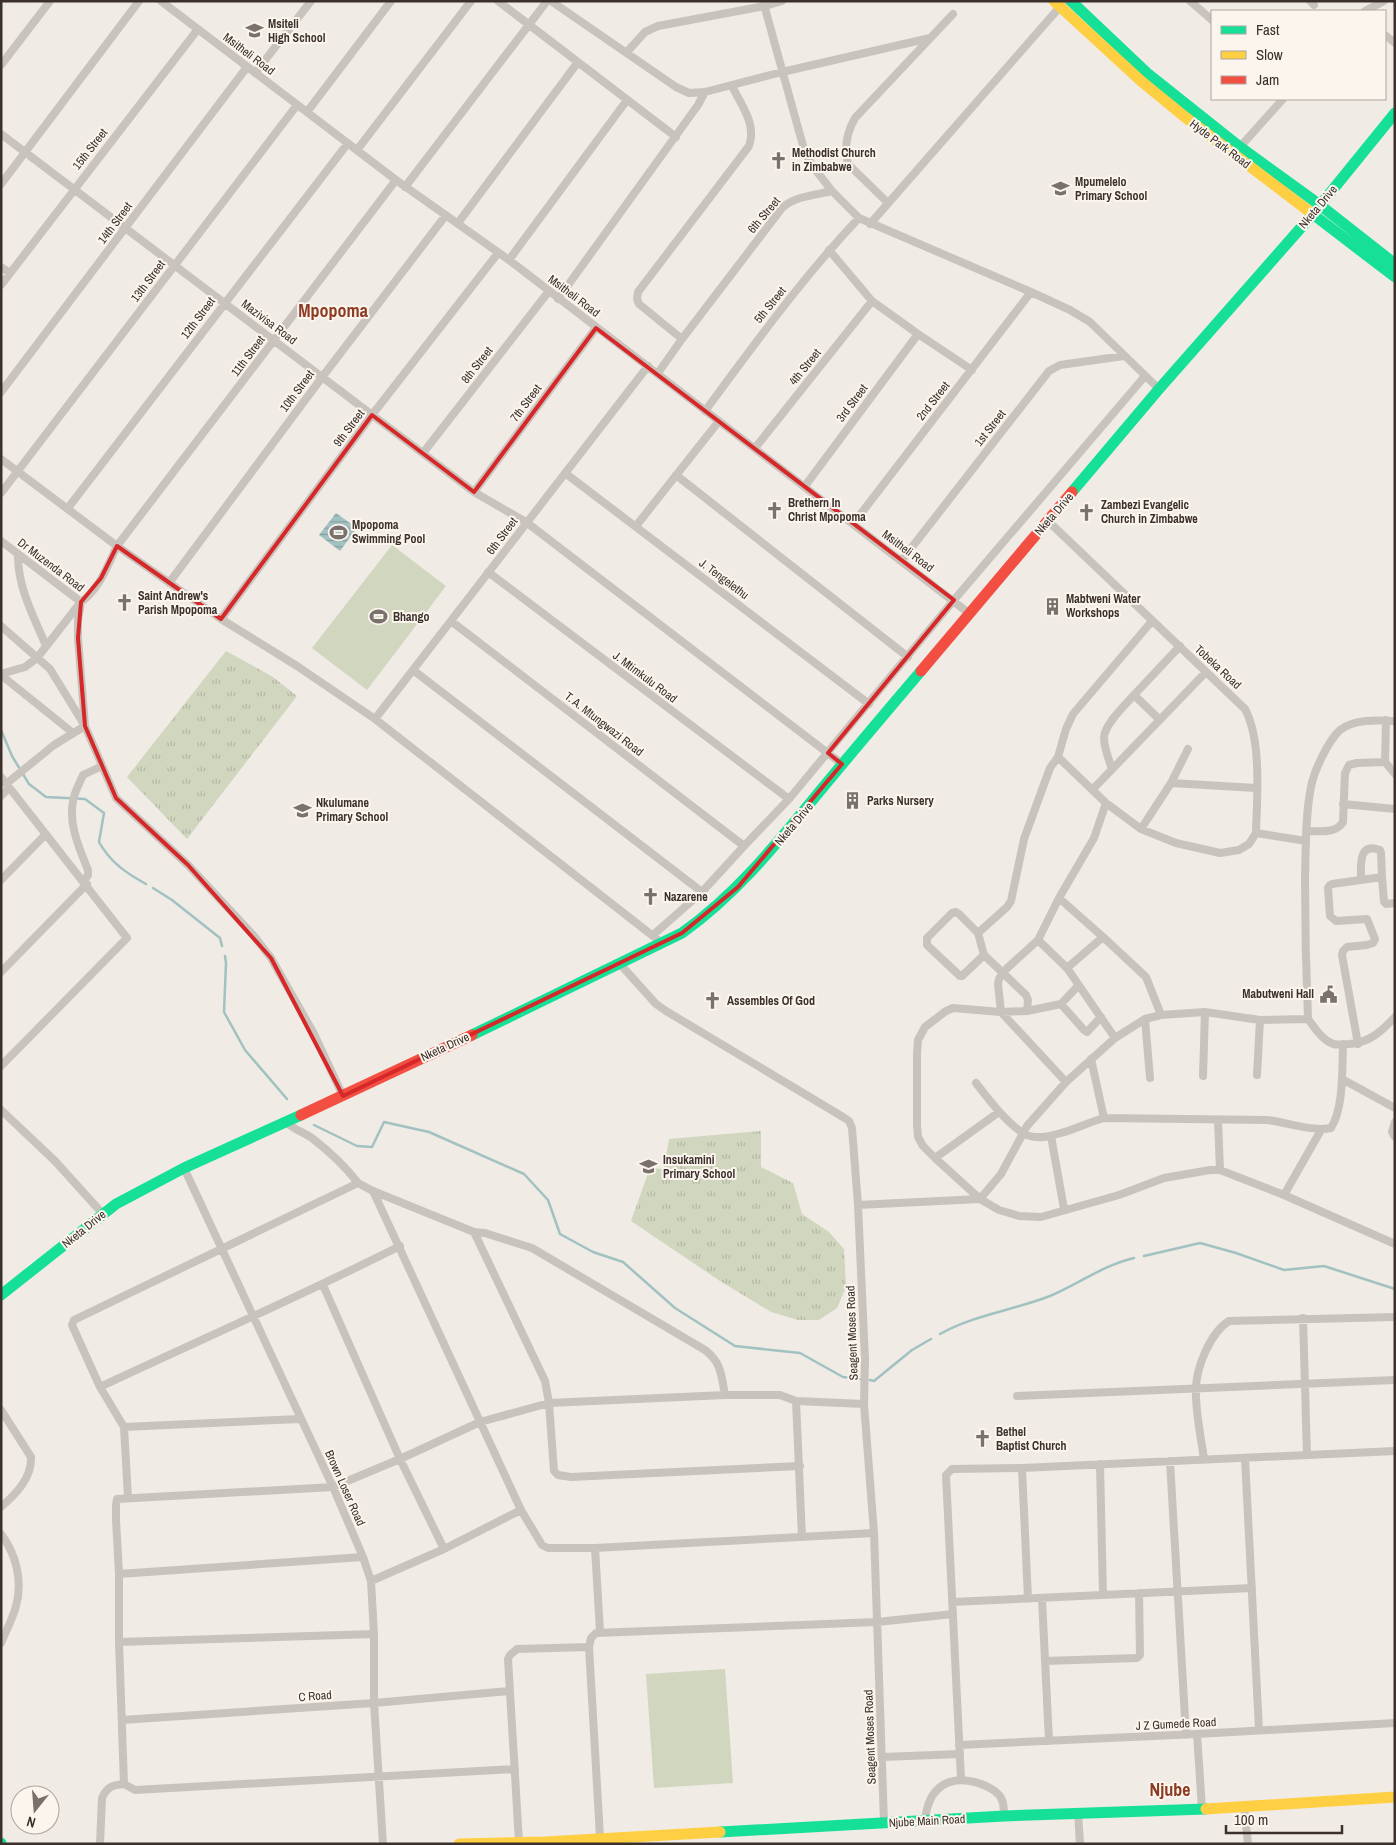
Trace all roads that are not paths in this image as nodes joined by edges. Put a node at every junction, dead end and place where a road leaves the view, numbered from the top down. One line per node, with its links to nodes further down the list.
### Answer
1 (50, 1): 24 (street)
2 (139, 1): 40 (street)
3 (161, 1): 20 (street, Msitheli Road)
4 (311, 1): 27 (street)
5 (391, 1): 33 (street)
6 (471, 1): 39 (street)
7 (498, 1): 19 (street)
8 (547, 1): 19 (street)
9 (551, 1): 22 (street)
10 (782, 1): 15 (street)
11 (1070, 1): 38 (street, Hyde Park Road)
12 (1190, 1): 18 (street)
13 (1384, 1): 16 (street)
14 (1059, 3): 46 (street); 47 (street, Hyde Park Road)
15 (764, 4): 22 (street); 26 (street)
16 (1367, 10)
17 (953, 14): 21 (street)
18 (1211, 19)
19 (530, 25): 23 (street); 43 (street)
20 (198, 29): 25 (street, Msitheli Road); 44 (street, 15th Street)
21 (930, 38): 26 (street); 46 (street)
22 (627, 52): 29 (street)
23 (578, 62): 30 (street); 50 (street)
24 (1, 65)
25 (247, 67): 27 (street, Msitheli Road); 52 (street, 14th Street)
26 (782, 72): 28 (street); 45 (street)
27 (255, 73): 32 (street, Msitheli Road)
28 (732, 86): 29 (street); 69 (street)
29 (705, 92): 36 (street)
30 (627, 100): 36 (street); 55 (street)
31 (1282, 100): 38 (street)
32 (297, 104): 33 (street, Msitheli Road); 57 (street, 13th Street)
33 (307, 112): 37 (street, Msitheli Road)
34 (1395, 113): 47 (street, Nketa Drive)
35 (1, 134): 40 (street, Mazivisa Road)
36 (676, 137): 64 (street)
37 (348, 143): 39 (street, Msitheli Road); 66 (street, 12th Street)
38 (1240, 147): 47 (street, Hyde Park Road)
39 (357, 150): 41 (street, Msitheli Road)
40 (25, 152): 42 (street); 44 (street, Mazivisa Road)
41 (396, 180): 43 (street, Msitheli Road); 70 (street, 11th Street)
42 (1, 184)
43 (405, 187): 48 (street, Msitheli Road)
44 (74, 189): 52 (street, Mazivisa Road); 59 (street, 15th Street)
45 (832, 190): 49 (street); 69 (street, 6th Street)
46 (888, 203): 51 (street)
47 (1316, 210): 56 (street, Hyde Park Road); 60 (street, Hyde Park Road); 77 (street, Nketa Drive)
48 (446, 215): 50 (street, Msitheli Road); 75 (street, 10th Street)
49 (859, 218): 51 (street); 53 (street, 5th Street)
50 (458, 223): 54 (street, Msitheli Road)
51 (870, 224): 63 (street)
52 (126, 228): 57 (street, Mazivisa Road); 78 (street, 14th Street)
53 (829, 250): 65 (street); 79 (street, 5th Street)
54 (498, 253): 55 (street, Msitheli Road); 80 (street, 9th Street)
55 (509, 260): 62 (street, Msitheli Road)
56 (1395, 264)
57 (175, 265): 66 (street, Mazivisa Road); 85 (street, 13th Street)
58 (1, 267): 59 (street)
59 (10, 273): 61 (street, 15th Street)
60 (1395, 277)
61 (1, 285)
62 (549, 291): 64 (street, Msitheli Road); 83 (street, 8th Street)
63 (1031, 292): 71 (street); 73 (street, 2nd Street)
64 (558, 299): 67 (street, Msitheli Road)
65 (872, 301): 68 (street); 82 (street, 4th Street)
66 (224, 303): 70 (street, Mazivisa Road); 91 (street, 12th Street)
67 (596, 328): 72 (street, Msitheli Road); 89 (street, 7th Street)
68 (918, 334): 73 (street); 88 (street, 3rd Street)
69 (682, 338): 74 (street, 6th Street)
70 (274, 340): 75 (street, Mazivisa Road); 97 (street, 11th Street)
71 (1124, 356): 76 (street); 99 (street, 1st Street)
72 (648, 366): 74 (street, Msitheli Road); 86 (street, 6th Street)
73 (972, 370): 94 (street, 2nd Street)
74 (658, 374): 79 (street, Msitheli Road)
75 (323, 376): 80 (street, Mazivisa Road); 101 (street, 10th Street)
76 (1145, 376): 77 (street); 102 (street)
77 (1159, 389): 92 (street, Nketa Drive)
78 (1, 392)
79 (705, 411): 81 (street, Msitheli Road)
80 (372, 414): 83 (street, Mazivisa Road); 105 (street, 9th Street)
81 (719, 421): 82 (street, Msitheli Road); 87 (street)
82 (755, 448): 88 (street, Msitheli Road)
83 (422, 453): 89 (street, Mazivisa Road)
84 (1, 459): 85 (street)
85 (18, 472): 90 (street, 13th Street); 91 (street)
86 (565, 473): 93 (street, 6th Street); 95 (street, J. Tengelethu)
87 (676, 474): 95 (street); 111 (street)
88 (805, 486): 94 (street, Msitheli Road)
89 (474, 492): 93 (street, Mazivisa Road)
90 (1, 493)
91 (68, 508): 97 (street)
92 (1048, 521): 104 (street, Nketa Drive); 107 (street, Tobeka Road)
93 (526, 522): 100 (street, 6th Street); 125 (street, Mazivisa Road)
94 (853, 524): 99 (street, Msitheli Road)
95 (636, 526): 117 (street, J. Tengelethu)
96 (1, 541): 98 (street, Dr Muzenda Road)
97 (117, 546): 101 (street); 103 (street, Dr Muzenda Road)
98 (18, 554): 103 (street, Dr Muzenda Road); 109 (street)
99 (902, 560): 102 (street, Msitheli Road)
100 (488, 572): 106 (street, 6th Street); 137 (street, J. Mtimkulu Road)
101 (169, 583): 105 (street)
102 (954, 600): 104 (street, Msitheli Road); 111 (street)
103 (81, 602): 109 (street); 122 (street)
104 (970, 614): 128 (street, Nketa Drive)
105 (221, 619): 118 (street)
106 (451, 620): 113 (street, 6th Street); 146 (street, T. A. Mtungwazi Road)
107 (1152, 621): 110 (street, Tobeka Road); 126 (street)
108 (1, 626): 112 (street)
109 (46, 646): 112 (street)
110 (1180, 646): 114 (street, Tobeka Road); 116 (street)
111 (908, 657): 117 (street)
112 (37, 658): 115 (street); 122 (street)
113 (412, 670): 118 (street, 6th Street); 151 (street)
114 (1206, 672): 119 (street); 134 (street, Tobeka Road)
115 (1, 674): 123 (street)
116 (1134, 695): 119 (street); 130 (street)
117 (869, 704): 125 (street)
118 (375, 719): 155 (street)
119 (1160, 720): 130 (street)
120 (1386, 720): 121 (street); 127 (street); 142 (street)
121 (1395, 721)
122 (85, 726): 123 (street); 129 (street)
123 (73, 733): 132 (street)
124 (1188, 749): 133 (street)
125 (828, 753): 128 (street, Mazivisa Road); 137 (street)
126 (1058, 757): 135 (street); 154 (street)
127 (1385, 762): 131 (street); 139 (street)
128 (842, 764): 158 (street, Nketa Drive)
129 (102, 766): 150 (street); 186 (street)
130 (1112, 769): 135 (street)
131 (1395, 774)
132 (5, 783): 136 (street); 144 (street)
133 (1171, 783): 134 (street); 141 (street)
134 (1256, 788): 143 (street, Tobeka Road)
135 (1093, 789): 138 (street)
136 (1, 796)
137 (789, 799): 146 (street)
138 (1106, 803): 141 (street); 152 (street)
139 (1343, 804): 140 (street); 142 (street)
140 (1395, 809)
141 (1141, 829): 143 (street)
142 (1306, 831): 145 (street)
143 (1256, 833): 145 (street)
144 (46, 834): 149 (street); 150 (street)
145 (1306, 841): 173 (street)
146 (744, 846): 151 (street)
147 (1382, 877): 148 (street); 148 (street); 153 (street)
148 (1361, 879): 177 (street)
149 (1, 880)
150 (85, 883): 162 (street); 179 (street)
151 (702, 892): 155 (street)
152 (1059, 898): 156 (street); 157 (street)
153 (1395, 903)
154 (978, 933): 159 (street); 159 (street)
155 (653, 935): 158 (street)
156 (1103, 937): 161 (street); 169 (street)
157 (1038, 940): 161 (street); 163 (street)
158 (662, 943): 160 (street, Nketa Drive)
159 (984, 956): 163 (street)
160 (620, 964): 186 (street, Nketa Drive); 205 (street, Seagent Moses Road)
161 (1068, 968): 164 (street)
162 (1, 972)
163 (1003, 972): 166 (street); 167 (street)
164 (1078, 986): 165 (street); 170 (street)
165 (1061, 1004): 166 (street); 170 (street)
166 (1027, 1011): 167 (street)
167 (1002, 1012): 185 (street); 198 (street)
168 (1205, 1012): 169 (street); 174 (street); 181 (street)
169 (1161, 1016): 172 (street)
170 (1101, 1017): 175 (street)
171 (1395, 1017): 177 (street)
172 (1146, 1019): 175 (street); 182 (street)
173 (1308, 1019): 174 (street); 176 (street)
174 (1260, 1020): 180 (street)
175 (1115, 1038): 178 (street)
176 (1343, 1044): 177 (street); 183 (street)
177 (1358, 1044)
178 (1090, 1059): 185 (street); 190 (street)
179 (1, 1066)
180 (1257, 1075)
181 (1203, 1076)
182 (1150, 1078)
183 (1342, 1079): 187 (street); 194 (street)
184 (976, 1082): 189 (street)
185 (1066, 1082): 195 (street)
186 (343, 1096): 192 (street, Nketa Drive)
187 (1395, 1108)
188 (1, 1110): 207 (street)
189 (999, 1112): 195 (street); 198 (street)
190 (1104, 1118): 191 (street); 196 (street)
191 (1218, 1120): 194 (street); 200 (street)
192 (286, 1122): 199 (street, Nketa Drive); 201 (street)
193 (1395, 1122): 197 (street)
194 (1321, 1130): 203 (street)
195 (1022, 1132): 196 (street); 204 (street)
196 (1051, 1136): 206 (street)
197 (1395, 1137)
198 (935, 1158): 204 (street)
199 (184, 1168): 207 (street, Nketa Drive); 211 (street, Brown Loser Road)
200 (1220, 1170): 203 (street); 206 (street)
201 (358, 1183): 202 (street); 211 (street)
202 (373, 1191): 208 (street); 210 (street)
203 (1284, 1195): 209 (street)
204 (980, 1199): 205 (street); 206 (street)
205 (858, 1205): 225 (street, Seagent Moses Road)
206 (1064, 1209)
207 (102, 1213): 213 (street, Nketa Drive)
208 (474, 1232): 221 (street); 224 (street)
209 (1394, 1242)
210 (400, 1246): 212 (street); 228 (street)
211 (221, 1249): 214 (street, Brown Loser Road); 219 (street)
212 (323, 1285): 214 (street); 233 (street)
213 (1, 1295)
214 (253, 1315): 219 (street); 227 (street, Brown Loser Road)
215 (1302, 1318): 216 (street); 218 (street); 220 (street)
216 (1395, 1318)
217 (1395, 1380): 218 (street)
218 (1305, 1384): 220 (street); 231 (street)
219 (100, 1387): 229 (street)
220 (1196, 1388): 222 (street); 234 (street)
221 (725, 1395): 223 (street); 224 (street)
222 (1017, 1396)
223 (796, 1401): 225 (street); 237 (street)
224 (549, 1403): 228 (street); 237 (street)
225 (864, 1404): 243 (street, Seagent Moses Road)
226 (1, 1410): 241 (street)
227 (300, 1418): 229 (street); 239 (street, Brown Loser Road)
228 (480, 1422): 233 (street); 242 (street)
229 (124, 1427): 240 (street)
230 (1395, 1451): 231 (street)
231 (1307, 1455): 232 (street)
232 (1245, 1458): 234 (street); 251 (street)
233 (400, 1459): 239 (street); 247 (street)
234 (1204, 1459): 235 (street)
235 (1170, 1461): 236 (street); 252 (street)
236 (1100, 1464): 238 (street); 254 (street)
237 (800, 1466): 245 (street)
238 (1022, 1468): 255 (street); 257 (street)
239 (333, 1487): 240 (street); 248 (street, Brown Loser Road)
240 (128, 1498): 249 (street)
241 (1, 1507)
242 (521, 1510): 246 (street); 247 (street)
243 (874, 1533): 245 (street); 259 (street, Seagent Moses Road)
244 (1, 1534): 263 (street)
245 (802, 1537): 246 (street)
246 (595, 1548): 260 (street)
247 (444, 1549): 250 (street)
248 (362, 1557): 249 (street); 250 (street, Brown Loser Road)
249 (119, 1574): 262 (street)
250 (370, 1581): 261 (street, Brown Loser Road)
251 (1252, 1588): 252 (street); 270 (street)
252 (1177, 1592): 253 (street); 272 (street)
253 (1139, 1594): 254 (street); 265 (street)
254 (1104, 1595): 256 (street)
255 (1028, 1599): 256 (street); 257 (street)
256 (1042, 1599): 265 (street)
257 (952, 1602): 258 (street)
258 (953, 1614): 259 (street); 274 (street)
259 (877, 1622): 260 (street); 276 (street, Seagent Moses Road)
260 (600, 1632): 264 (street)
261 (374, 1634): 262 (street); 267 (street, Brown Loser Road)
262 (119, 1642): 268 (street)
263 (1, 1643)
264 (589, 1647): 266 (street); 288 (street)
265 (1045, 1661): 273 (street)
266 (509, 1691): 267 (street, C Road); 277 (street)
267 (374, 1703): 268 (street, C Road); 278 (street, Brown Loser Road)
268 (122, 1720): 280 (street)
269 (1395, 1723): 270 (street, J Z Gumede Road)
270 (1259, 1730): 271 (street, J Z Gumede Road)
271 (1197, 1734): 272 (street, J Z Gumede Road); 283 (street)
272 (1186, 1735): 273 (street, J Z Gumede Road)
273 (1049, 1740): 274 (street, J Z Gumede Road)
274 (959, 1745): 275 (street)
275 (960, 1754): 276 (street); 279 (street)
276 (882, 1757): 287 (street, Seagent Moses Road)
277 (514, 1769): 278 (street); 290 (street)
278 (379, 1776): 280 (street); 293 (street, Brown Loser Road)
279 (961, 1779): 285 (street); 286 (street)
280 (124, 1784): 292 (street)
281 (1395, 1797): 282 (street, Njube Main Road)
282 (1244, 1806): 283 (street, Njube Main Road); 297 (street)
283 (1202, 1808): 284 (street, Njube Main Road)
284 (1078, 1813): 285 (street, Njube Main Road); 296 (street)
285 (1004, 1816): 286 (street, Njube Main Road)
286 (925, 1821): 287 (street, Njube Main Road)
287 (884, 1823): 289 (street, Njube Main Road)
288 (600, 1837): 289 (street, Njube Main Road); 291 (street, Njube Main Road)
289 (634, 1840)
290 (520, 1842): 291 (street, Njube Main Road); 295 (street, Njube Main Road)
291 (546, 1843)
292 (100, 1844)
293 (383, 1844)
294 (459, 1844): 295 (street, Njube Main Road)
295 (464, 1844)
296 (1080, 1844)
297 (1248, 1844)

